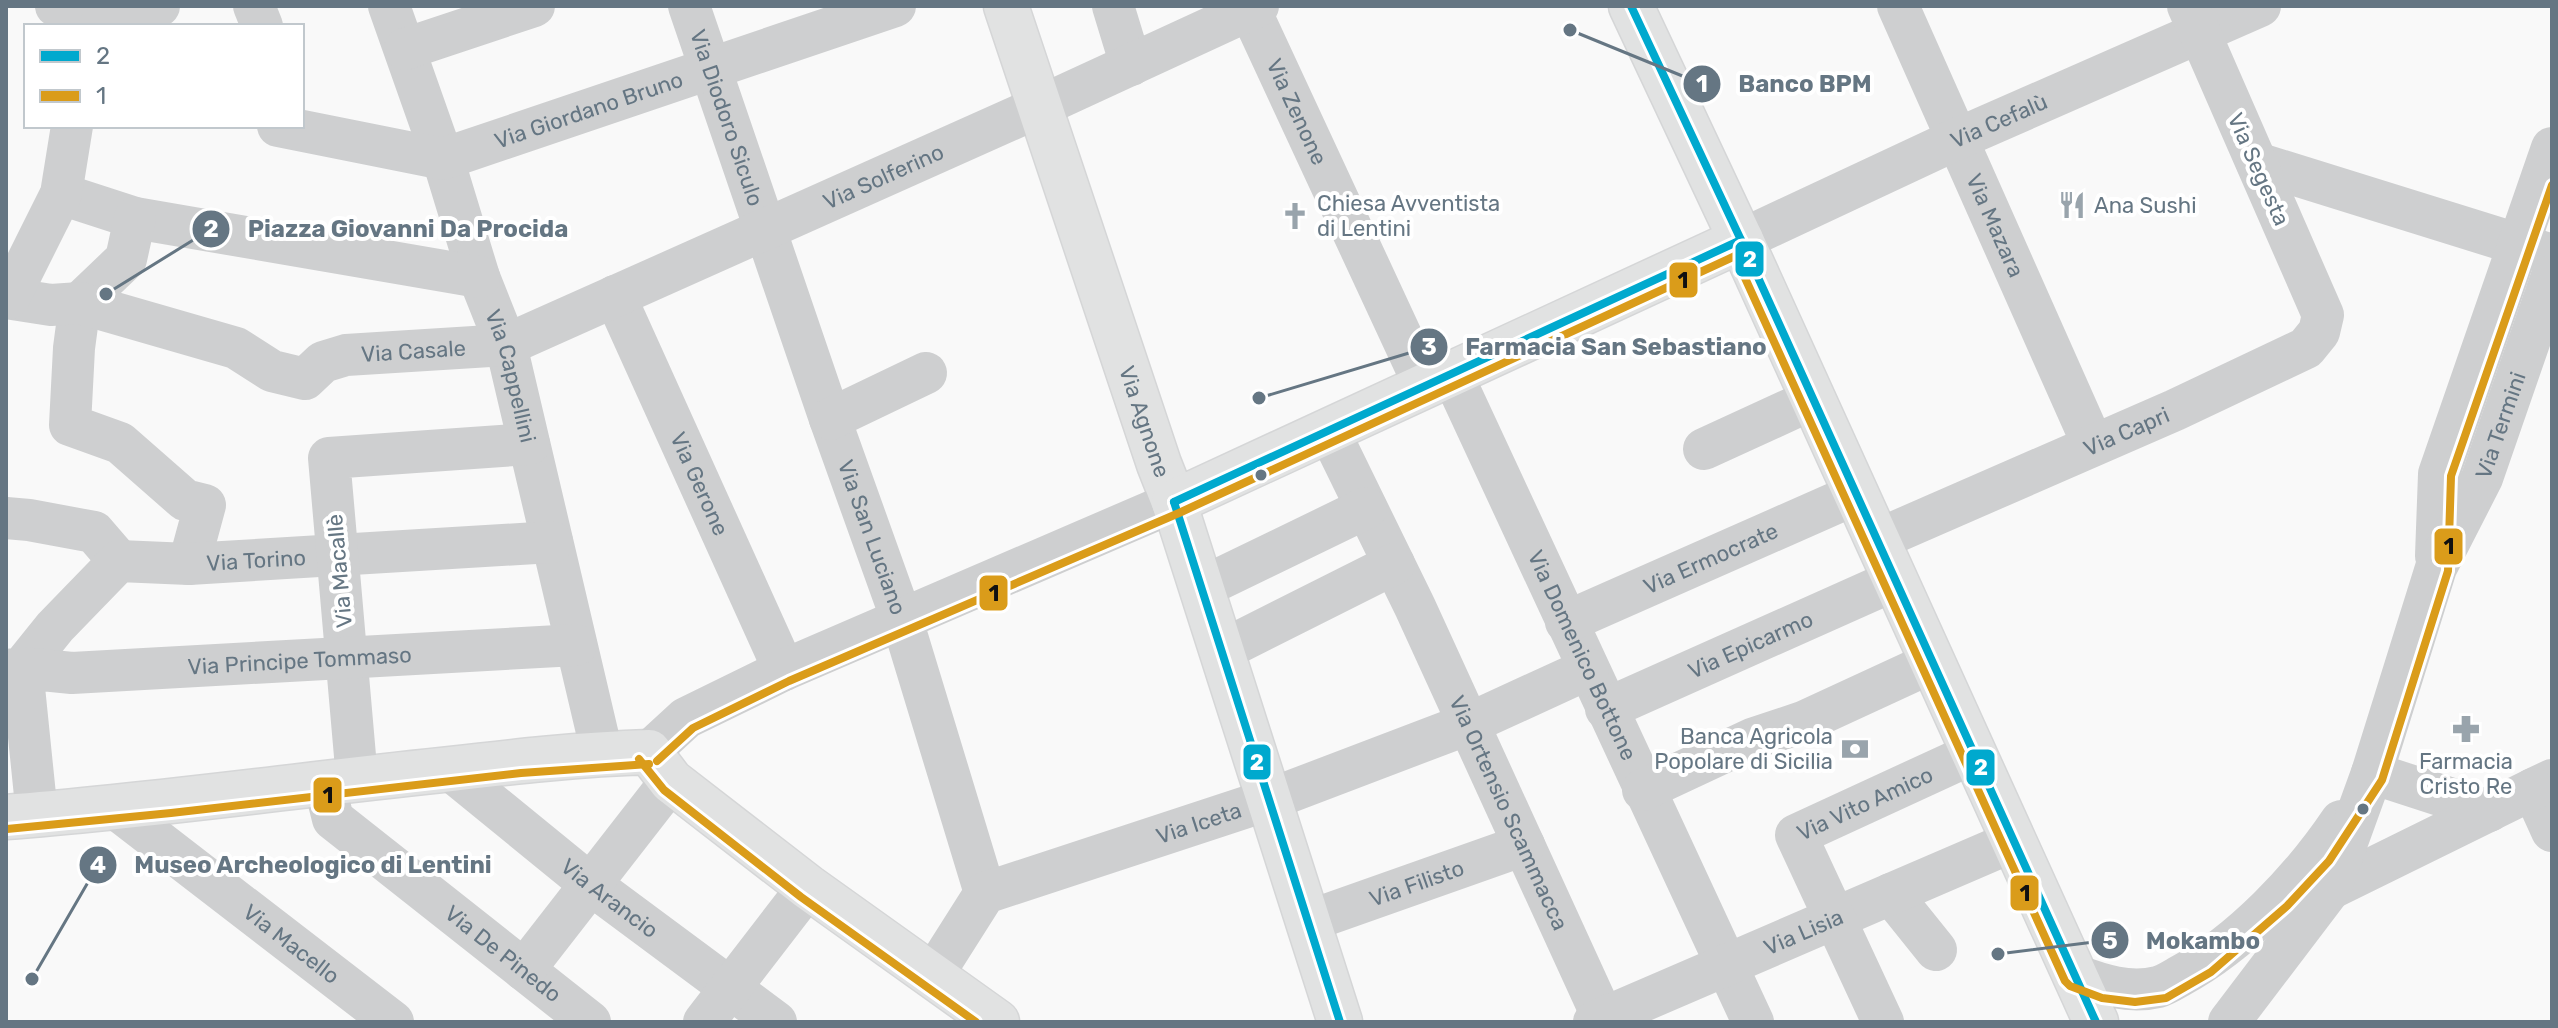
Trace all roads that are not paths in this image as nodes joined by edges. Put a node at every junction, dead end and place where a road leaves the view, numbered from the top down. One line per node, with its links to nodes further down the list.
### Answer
1 (159, 6): 12 (street)
2 (389, 6): 14 (street, Via Cappellini)
3 (534, 6): 14 (street)
4 (689, 6): 16 (street, Via Diodoro Siculo)
5 (895, 6): 16 (street, Via Giordano Bruno)
6 (1113, 6): 15 (street)
7 (1631, 6): 27 (main road)
8 (1898, 6): 20 (street, Via Mazara)
9 (2260, 6): 13 (street, Via Cefalù)
10 (1254, 8): 15 (street, Via Solferino); 40 (street, Via Zenone)
11 (1015, 10): 17 (main road, Via Agnone)
12 (79, 15)
13 (2194, 20): 20 (street, Via Cefalù); 23 (street, Via Segesta)
14 (405, 49): 22 (street, Via Cappellini)
15 (1131, 65): 17 (street, Via Solferino)
16 (711, 70): 22 (street, Via Giordano Bruno); 26 (street, Via Diodoro Siculo)
17 (1041, 106): 26 (street, Via Solferino); 50 (main road, Via Agnone)
18 (72, 128): 24 (street)
19 (299, 128): 22 (street)
20 (1957, 139): 27 (street, Via Cefalù); 47 (street, Via Mazara)
21 (2552, 148): 28 (street, Via Termini)
22 (443, 159): 30 (street, Via Cappellini)
23 (2257, 163): 28 (street); 35 (street, Via Segesta)
24 (61, 194): 25 (street); 32 (street)
25 (135, 218): 30 (street); 33 (street)
26 (764, 229): 31 (street, Via Solferino); 44 (street, Via San Luciano)
27 (1741, 240): 40 (main road); 42 (main road)
28 (2536, 249): 34 (street, Via Termini)
29 (2552, 276): 37 (street, Via Termini)
30 (479, 277): 36 (street, Via Cappellini)
31 (615, 296): 36 (street, Via Solferino); 70 (street, Via Gerone)
32 (7, 298): 33 (street)
33 (80, 303): 36 (street, Via Casale); 57 (street)
34 (2495, 313): 37 (street); 39 (street, Via Termini)
35 (2319, 332): 47 (street, Via Capri)
36 (506, 345): 46 (street, Via Cappellini)
37 (2543, 353): 39 (street); 43 (street, Via Termini)
38 (926, 373): 44 (street)
39 (2473, 377): 59 (street, Via Termini)
40 (1438, 381): 45 (main road); 63 (street, Via Domenico Bottone)
41 (2552, 384): 43 (street)
42 (1813, 399): 48 (street); 49 (main road)
43 (2507, 406): 59 (street, Via Termini)
44 (830, 419): 62 (street, Via San Luciano)
45 (1345, 424): 50 (main road); 51 (street, Via Ortensio Scammacca)
46 (529, 444): 54 (street, Via Cappellini); 55 (street, Via Macallè)
47 (2093, 445): 53 (street, Via Capri)
48 (1704, 449)
49 (1856, 494): 53 (main road); 63 (street, Via Ermocrate)
50 (1174, 502): 61 (main road, Via Agnone); 62 (street)
51 (1366, 508): 58 (street, Via Ortensio Scammacca); 61 (street)
52 (6, 518): 56 (street)
53 (1877, 540): 60 (main road)
54 (552, 542): 55 (street, Via Torino); 64 (street, Via Cappellini)
55 (338, 555): 57 (street, Via Torino); 66 (street, Via Macallè)
56 (119, 561): 57 (street, Via Torino); 68 (street)
57 (189, 564)
58 (1394, 564): 65 (street); 72 (street, Via Ortensio Scammacca)
59 (2436, 568): 77 (street, Via Termini)
60 (1895, 580): 67 (main road); 71 (street, Via Epicarmo)
61 (1201, 588): 65 (main road, Via Agnone)
62 (902, 620): 70 (street); 91 (street, Via San Luciano)
63 (1566, 622): 69 (street, Via Domenico Bottone)
64 (576, 645): 66 (street, Via Principe Tommaso); 73 (street, Via Cappellini)
65 (1221, 651): 81 (main road, Via Agnone)
66 (346, 658): 68 (street, Via Principe Tommaso); 78 (street, Via Macallè)
67 (1933, 662): 74 (main road); 80 (street)
68 (14, 669): 84 (street)
69 (1588, 669): 71 (street, Via Domenico Bottone); 72 (street, Via Iceta)
70 (784, 670): 75 (street)
71 (1606, 709): 80 (street, Via Domenico Bottone)
72 (1468, 724): 81 (street, Via Iceta); 87 (street, Via Ortensio Scammacca)
73 (602, 753): 75 (main road); 76 (main road)
74 (1974, 753): 86 (main road); 93 (street, Via Vito Amico)
75 (660, 767): 88 (street); 89 (main road)
76 (449, 769): 78 (main road); 88 (street, Via Arancio)
77 (2372, 773): 83 (street); 90 (street, Via Termini); 99 (street, Via Termini)
78 (340, 781): 82 (main road); 97 (street, Via De Pinedo)
79 (2542, 785): 83 (street); 85 (street)
80 (1643, 790): 96 (street, Via Domenico Bottone)
81 (1268, 800): 91 (street, Via Iceta); 94 (main road, Via Agnone)
82 (114, 807): 84 (main road); 102 (street, Via Macello)
83 (2489, 811): 90 (street)
84 (22, 816)
85 (2552, 831)
86 (2014, 841): 92 (street, Via Lisia); 99 (main road)
87 (1524, 845): 94 (street, Via Filisto); 101 (street, Via Ortensio Scammacca)
88 (590, 884): 97 (street); 100 (street, Via Arancio)
89 (808, 887): 98 (main road); 100 (street)
90 (2330, 889): 111 (street, Via Termini)
91 (985, 893): 98 (street)
92 (1891, 894): 93 (street, Via Lisia); 95 (street)
93 (1834, 918): 96 (street, Via Lisia); 109 (street)
94 (1309, 921): 107 (main road, Via Agnone)
95 (1936, 950)
96 (1726, 965): 101 (street, Via Lisia); 108 (street, Via Domenico Bottone)
97 (524, 970): 103 (street, Via De Pinedo)
98 (933, 975): 106 (main road)
99 (2075, 975): 110 (main road)
100 (731, 987): 104 (street); 105 (street, Via Arancio)
101 (1612, 1018)
102 (393, 1022)
103 (590, 1022)
104 (704, 1022)
105 (776, 1022)
106 (997, 1022)
107 (1340, 1022)
108 (1753, 1022)
109 (1883, 1022)
110 (2096, 1022)
111 (2229, 1022)

